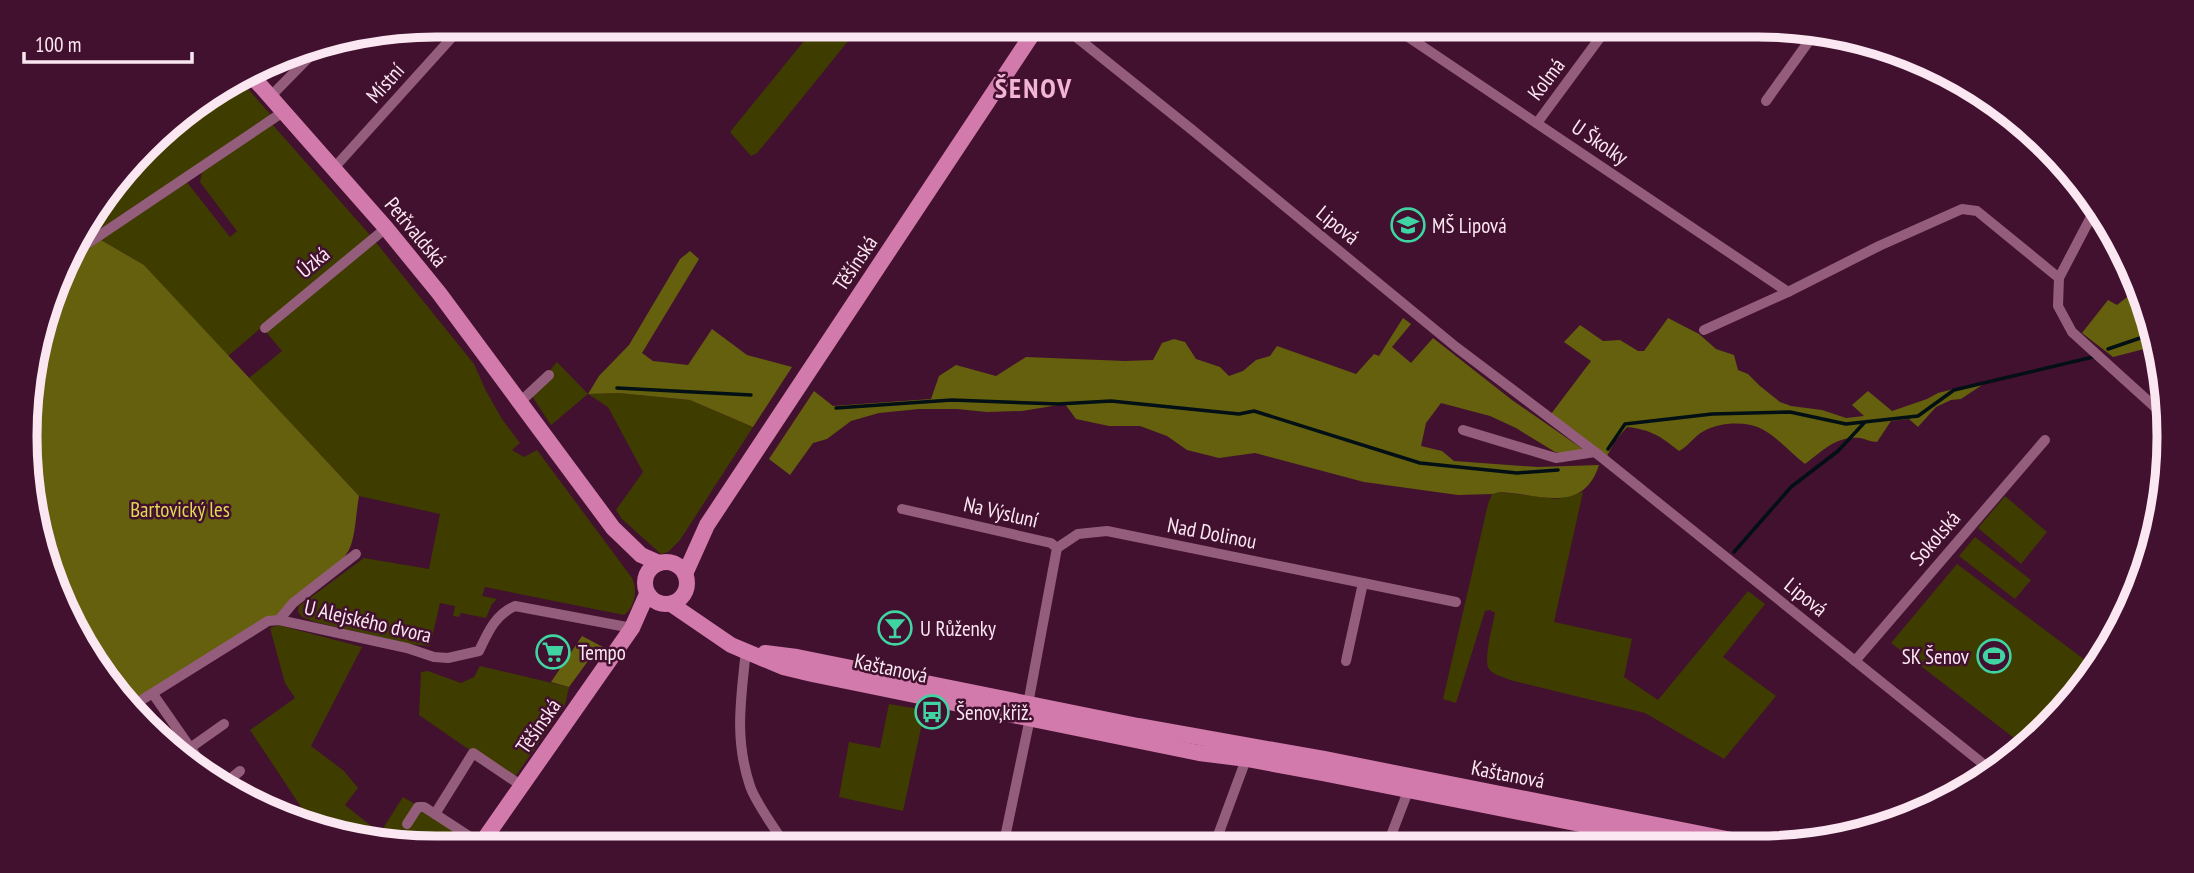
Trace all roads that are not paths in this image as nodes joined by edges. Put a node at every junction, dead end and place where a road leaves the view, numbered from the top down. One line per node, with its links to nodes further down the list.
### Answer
1 (452, 37): 13 (street, Místní)
2 (1030, 37): 28 (main road, Těšínská)
3 (1076, 37): 26 (street, Lipová)
4 (1408, 37): 12 (street, U Školky)
5 (1600, 37): 12 (street, Kolmá)
6 (1810, 40): 10 (street)
7 (308, 58): 9 (street)
8 (256, 80): 9 (main road, Petřvaldská)
9 (270, 97): 11 (main road, Petřvaldská)
10 (1766, 101)
11 (283, 112): 13 (main road, Petřvaldská); 16 (street)
12 (1537, 123): 18 (street, U Školky)
13 (334, 168): 15 (main road, Petřvaldská)
14 (2091, 216): 17 (street)
15 (386, 228): 19 (street, Úzká); 22 (main road, Petřvaldská)
16 (86, 245)
17 (2059, 278): 18 (street); 23 (street)
18 (1788, 292): 20 (street)
19 (265, 328)
20 (1704, 330)
21 (549, 375): 22 (street)
22 (519, 402): 29 (main road, Petřvaldská)
23 (2156, 407)
24 (1463, 430): 26 (street)
25 (2045, 440): 43 (street, Sokolská)
26 (1595, 452): 43 (street, Lipová)
27 (902, 509): 30 (street, Na Výsluní)
28 (707, 525): 32 (main road, Těšínská); 33 (main road, Těšínská)
29 (613, 527): 32 (main road, Petřvaldská); 35 (main road, Petřvaldská)
30 (1057, 548): 34 (street, Nad Dolinou); 46 (street, Na Výsluní)
31 (356, 554): 38 (street, U Alejského dvora)
32 (664, 563): 33 (main road); 35 (main road)
33 (685, 582): 37 (main road); 39 (main road)
34 (1363, 583): 36 (street, Nad Dolinou); 42 (street)
35 (646, 587): 37 (main road); 40 (main road, Těšínská)
36 (1456, 603)
37 (666, 604): 39 (main road, Kaštanová); 40 (main road, Těšínská)
38 (279, 620): 40 (street, U Alejského dvora); 44 (street, U Alejského dvora)
39 (704, 627): 41 (main road, Kaštanová)
40 (632, 628): 55 (main road, Těšínská)
41 (746, 650): 46 (main road, Kaštanová); 60 (street)
42 (1346, 661)
43 (1855, 661): 51 (street, Lipová)
44 (153, 694): 45 (street, U Alejského dvora); 48 (street)
45 (138, 702)
46 (1029, 711): 49 (main road, Kaštanová); 61 (street, Na Výsluní)
47 (224, 724): 48 (street)
48 (190, 748): 50 (street)
49 (1249, 752): 54 (main road, Kaštanová); 62 (street)
50 (196, 756)
51 (1985, 765)
52 (240, 771): 53 (street)
53 (230, 779)
54 (1410, 783): 63 (street); 64 (main road, Kaštanová); 65 (main road, Kaštanová)
55 (522, 786): 56 (street); 59 (main road, Těšínská)
56 (435, 814): 57 (street); 58 (street)
57 (407, 824)
58 (472, 836)
59 (491, 836)
60 (780, 836)
61 (1005, 836)
62 (1218, 836)
63 (1391, 836)
64 (1646, 836)
65 (1707, 836)

